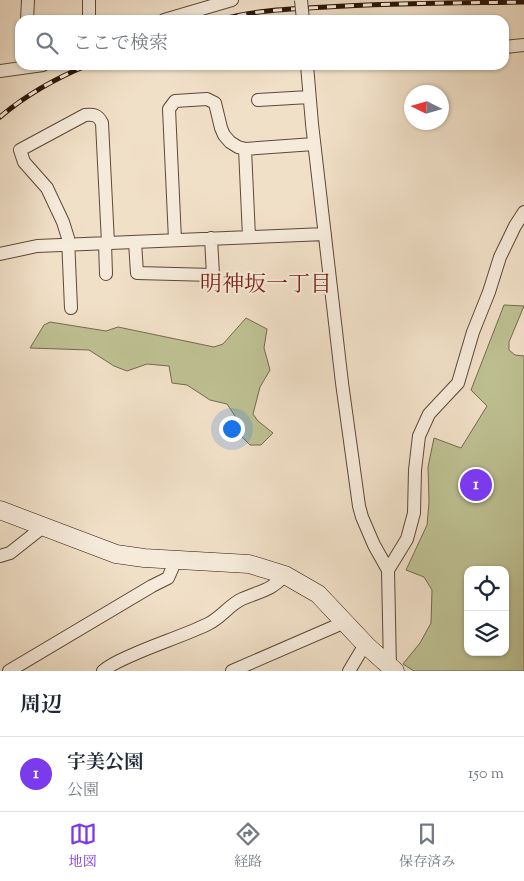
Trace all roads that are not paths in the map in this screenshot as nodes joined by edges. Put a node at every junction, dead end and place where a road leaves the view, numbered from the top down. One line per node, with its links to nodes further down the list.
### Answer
1 (28, 0): 5 (street)
2 (89, 0): 6 (street)
3 (232, 0): 7 (street)
4 (301, 0): 8 (street, bridge)
5 (28, 15)
6 (89, 15)
7 (181, 15)
8 (302, 15)
9 (524, 45): 10 (street)
10 (509, 46)
11 (15, 69): 13 (street)
12 (307, 70): 14 (street)
13 (0, 71)
14 (309, 97): 15 (street); 16 (street)
15 (258, 100)
16 (314, 144): 17 (street); 19 (street)
17 (245, 149): 20 (street); 22 (street)
18 (524, 212): 33 (street)
19 (325, 234): 20 (street); 33 (street)
20 (249, 237): 21 (street)
21 (211, 238): 22 (street); 23 (street)
22 (176, 240): 23 (street)
23 (135, 242): 24 (street)
24 (106, 243): 25 (street); 25 (street); 27 (street)
25 (68, 245): 26 (street); 28 (street)
26 (0, 254)
27 (106, 274)
28 (71, 308)
29 (0, 510): 30 (street)
30 (43, 527): 31 (street); 32 (street)
31 (0, 556)
32 (176, 560): 34 (street); 38 (street)
33 (388, 570): 37 (street)
34 (285, 575): 35 (street); 39 (street)
35 (345, 622): 36 (street); 40 (street)
36 (367, 646): 37 (street); 41 (street)
37 (392, 669)
38 (9, 671)
39 (103, 671)
40 (232, 671)
41 (349, 671)

